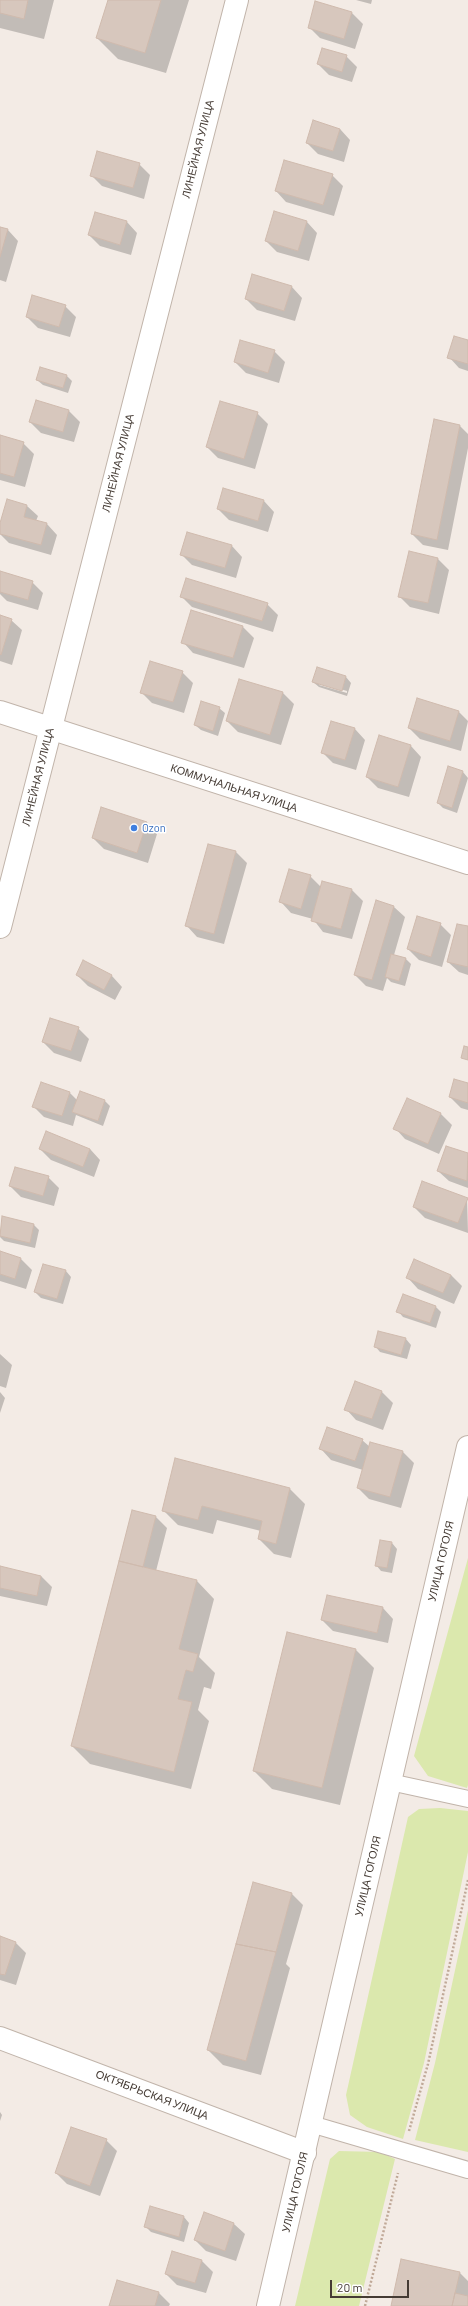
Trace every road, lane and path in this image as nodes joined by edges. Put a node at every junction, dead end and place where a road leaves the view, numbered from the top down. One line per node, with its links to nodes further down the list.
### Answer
1 (237, 0): 3 (street, ЛИНЕЙНАЯ УЛИЦА)
2 (0, 712): 3 (street, КОММУНАЛЬНАЯ УЛИЦА)
3 (50, 729): 4 (street, КОММУНАЛЬНАЯ УЛИЦА); 5 (street, ЛИНЕЙНАЯ УЛИЦА)
4 (468, 863)
5 (0, 927)
6 (468, 1447): 7 (street, УЛИЦА ГОГОЛЯ)
7 (390, 1782): 8 (lane); 11 (street, УЛИЦА ГОГОЛЯ)
8 (468, 1799)
9 (468, 1880): 12 (path)
10 (0, 2038): 13 (street, ОКТЯБРЬСКАЯ УЛИЦА)
11 (311, 2124): 12 (lane); 13 (street, УЛИЦА ГОГОЛЯ)
12 (404, 2151): 14 (lane); 16 (path)
13 (305, 2153): 15 (street, УЛИЦА ГОГОЛЯ)
14 (468, 2170)
15 (268, 2306)
16 (365, 2306)

